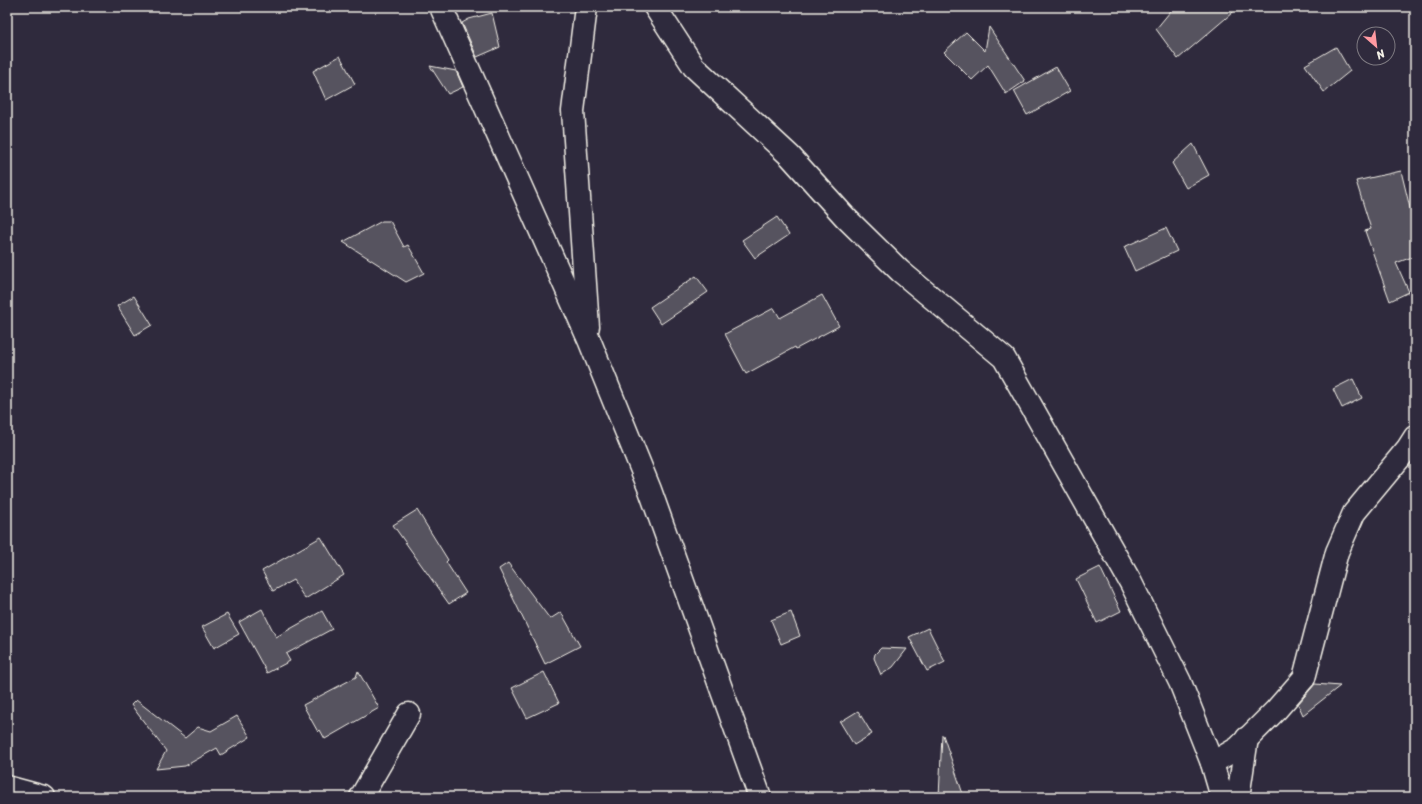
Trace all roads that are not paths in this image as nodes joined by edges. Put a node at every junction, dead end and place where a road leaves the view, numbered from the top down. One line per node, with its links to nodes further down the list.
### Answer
1 (442, 7): 4 (street)
2 (586, 7): 4 (street)
3 (655, 7): 8 (street)
4 (590, 342): 12 (street)
5 (1415, 437): 7 (street)
6 (409, 714): 11 (street)
7 (1247, 738): 8 (street); 14 (street)
8 (1212, 763): 13 (street)
9 (7, 787): 10 (street)
10 (44, 797)
11 (361, 797)
12 (760, 797)
13 (1222, 797)
14 (1238, 797)

